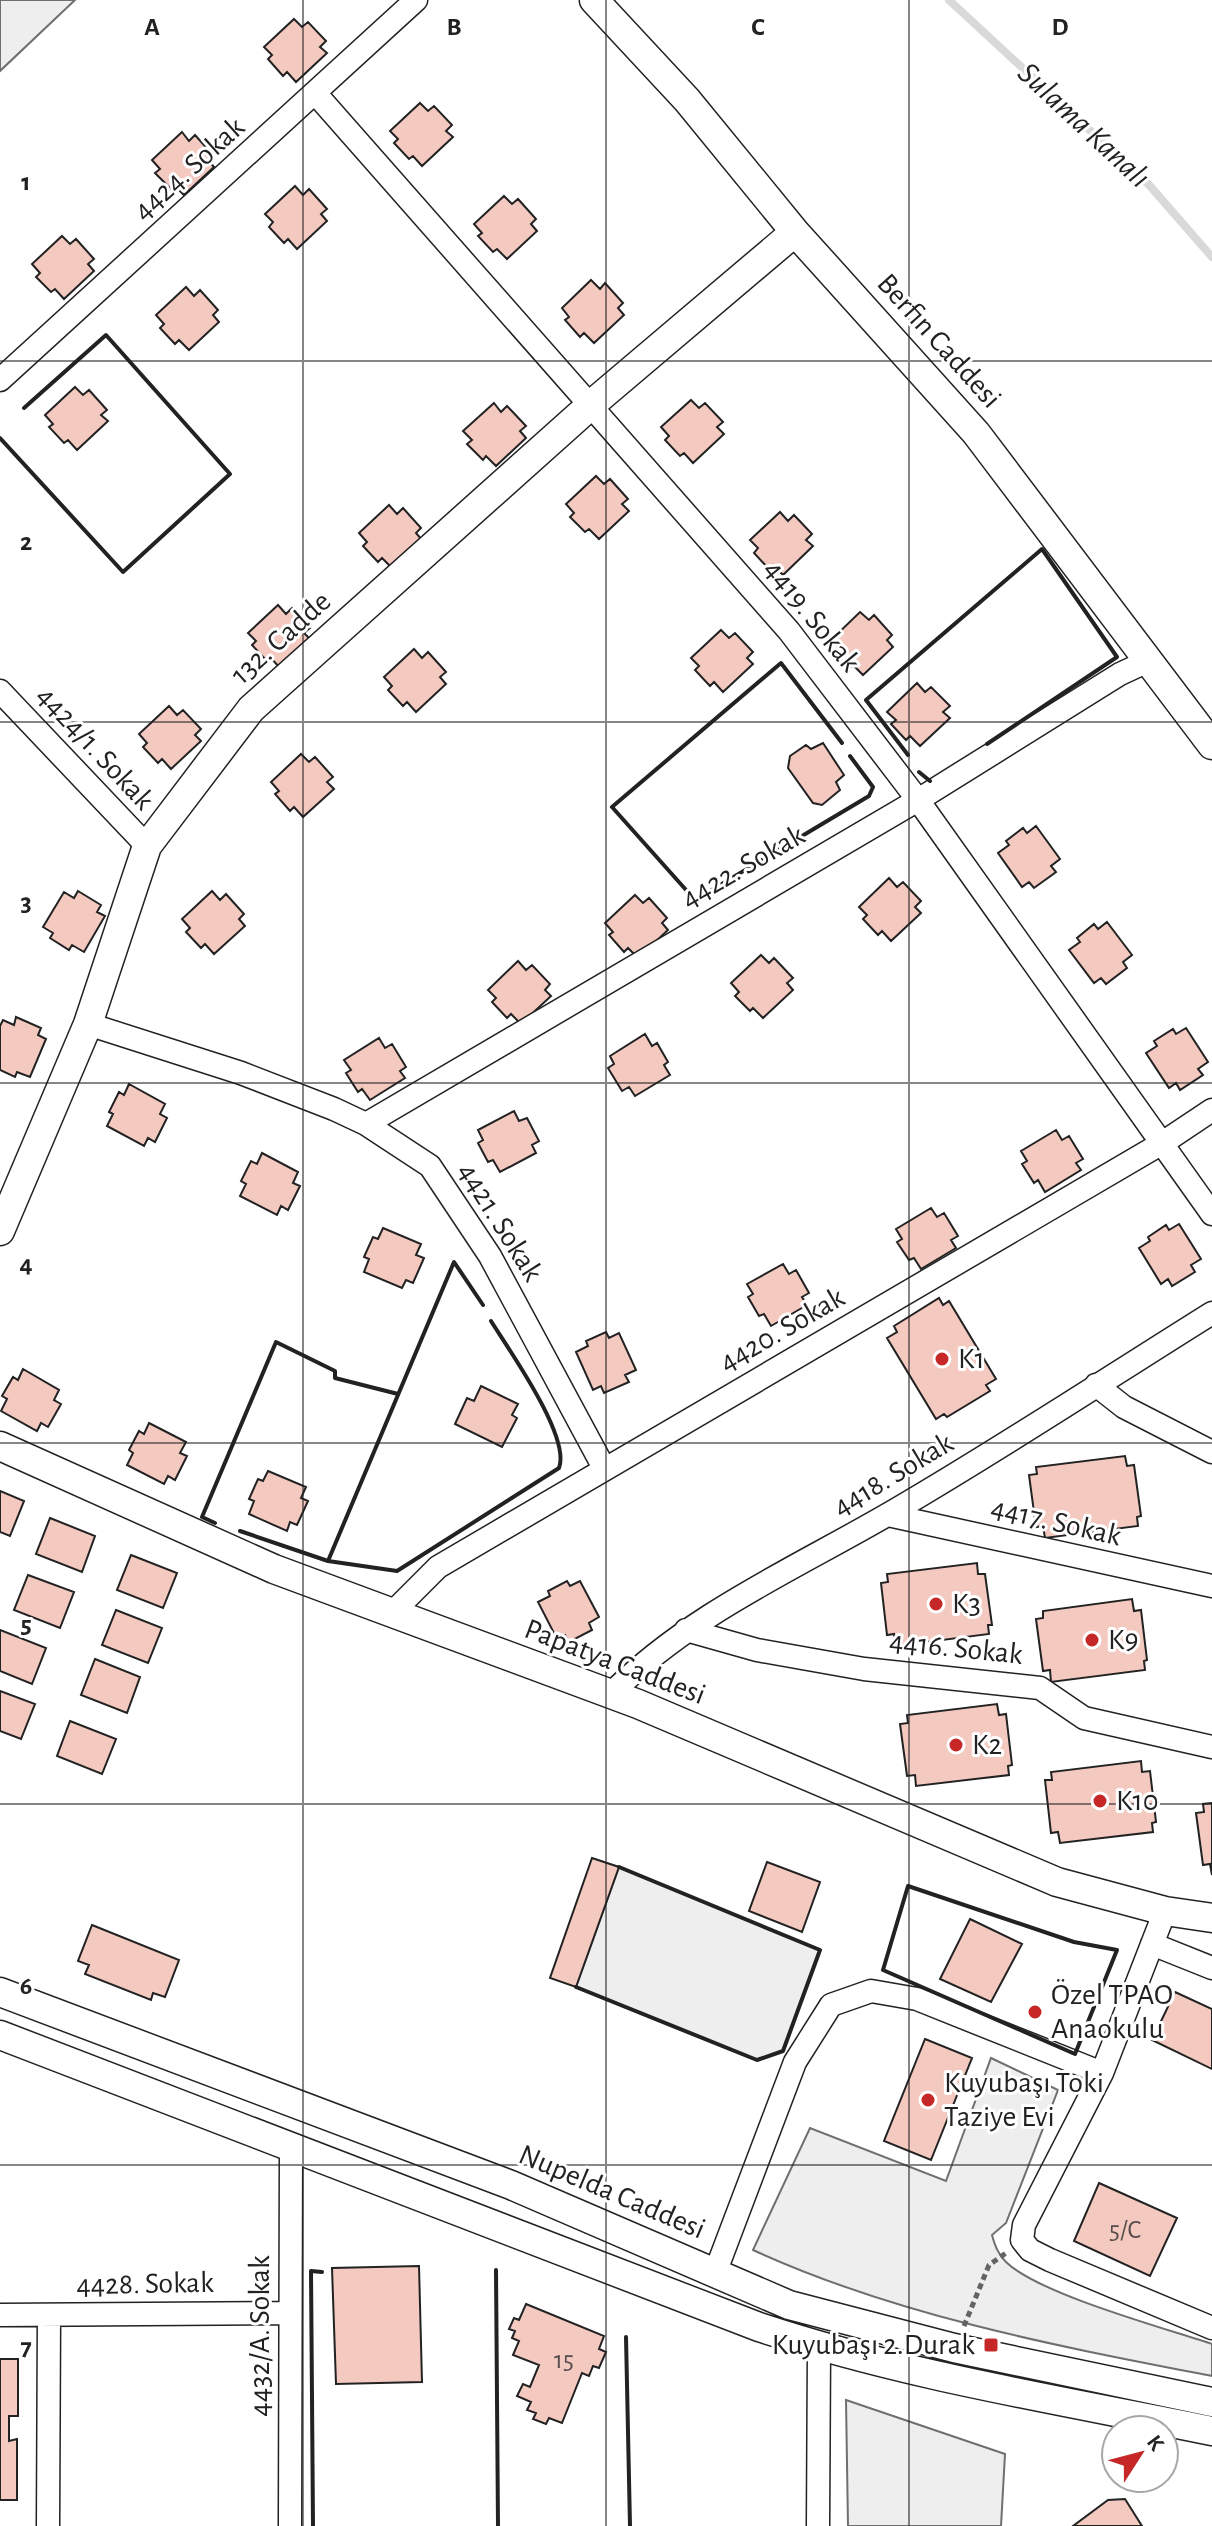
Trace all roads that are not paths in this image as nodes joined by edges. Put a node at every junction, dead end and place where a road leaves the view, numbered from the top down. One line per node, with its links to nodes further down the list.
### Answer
1 (416, 0): 3 (street, 4424. Sokak)
2 (594, 0): 4 (street, Berfin Caddesi)
3 (316, 94): 5 (street, 4424. Sokak); 6 (street, 4419. Sokak)
4 (795, 232): 6 (street, 132. Cadde); 7 (street, Berfin Caddesi)
5 (0, 380)
6 (592, 404): 10 (street, 4419. Sokak); 11 (street, 132. Cadde)
7 (1148, 661): 9 (street, Berfin Caddesi); 10 (street, 4422. Sokak)
8 (0, 691): 11 (street, 4424/1. Sokak)
9 (1212, 745)
10 (918, 800): 14 (street, 4422. Sokak); 15 (street, 4419. Sokak)
11 (147, 846): 12 (street, 132. Cadde)
12 (88, 1024): 14 (street, 4421. Sokak); 17 (street, 132. Cadde)
13 (1212, 1110): 15 (street, 4420. Sokak)
14 (366, 1124): 22 (street, 4421. Sokak)
15 (1164, 1142): 16 (street, 4419. Sokak); 22 (street, 4420. Sokak)
16 (1212, 1214)
17 (0, 1231)
18 (1212, 1313): 19 (street, 4418. Sokak)
19 (1096, 1385): 21 (street); 23 (street, 4418. Sokak)
20 (0, 1446): 25 (street, Papatya Caddesi)
21 (1212, 1452)
22 (604, 1468): 25 (street, 4420. Sokak)
23 (888, 1515): 24 (street, 4417. Sokak); 26 (street, 4418. Sokak)
24 (1212, 1586)
25 (392, 1613): 27 (street, Papatya Caddesi)
26 (686, 1630): 27 (street, 4418. Sokak); 28 (street, 4416. Sokak)
27 (610, 1695): 29 (street, Papatya Caddesi)
28 (1212, 1747)
29 (1165, 1911): 30 (street, Papatya Caddesi); 31 (street)
30 (1212, 1918)
31 (1152, 1944): 32 (street); 35 (street)
32 (1212, 1968)
33 (0, 1992): 37 (street, Nupelda Caddesi)
34 (0, 2035): 36 (street)
35 (1102, 2073): 37 (street); 41 (street)
36 (291, 2146): 38 (street, 4432/A. Sokak); 42 (street)
37 (715, 2273): 43 (street, Nupelda Caddesi)
38 (290, 2313): 40 (street, 4428. Sokak); 46 (street, 4432/A. Sokak)
39 (0, 2315): 40 (street, 4428. Sokak)
40 (49, 2315): 45 (street)
41 (1212, 2328)
42 (819, 2347): 44 (street); 47 (street)
43 (1212, 2402)
44 (1212, 2431)
45 (48, 2526)
46 (290, 2526)
47 (818, 2526)

